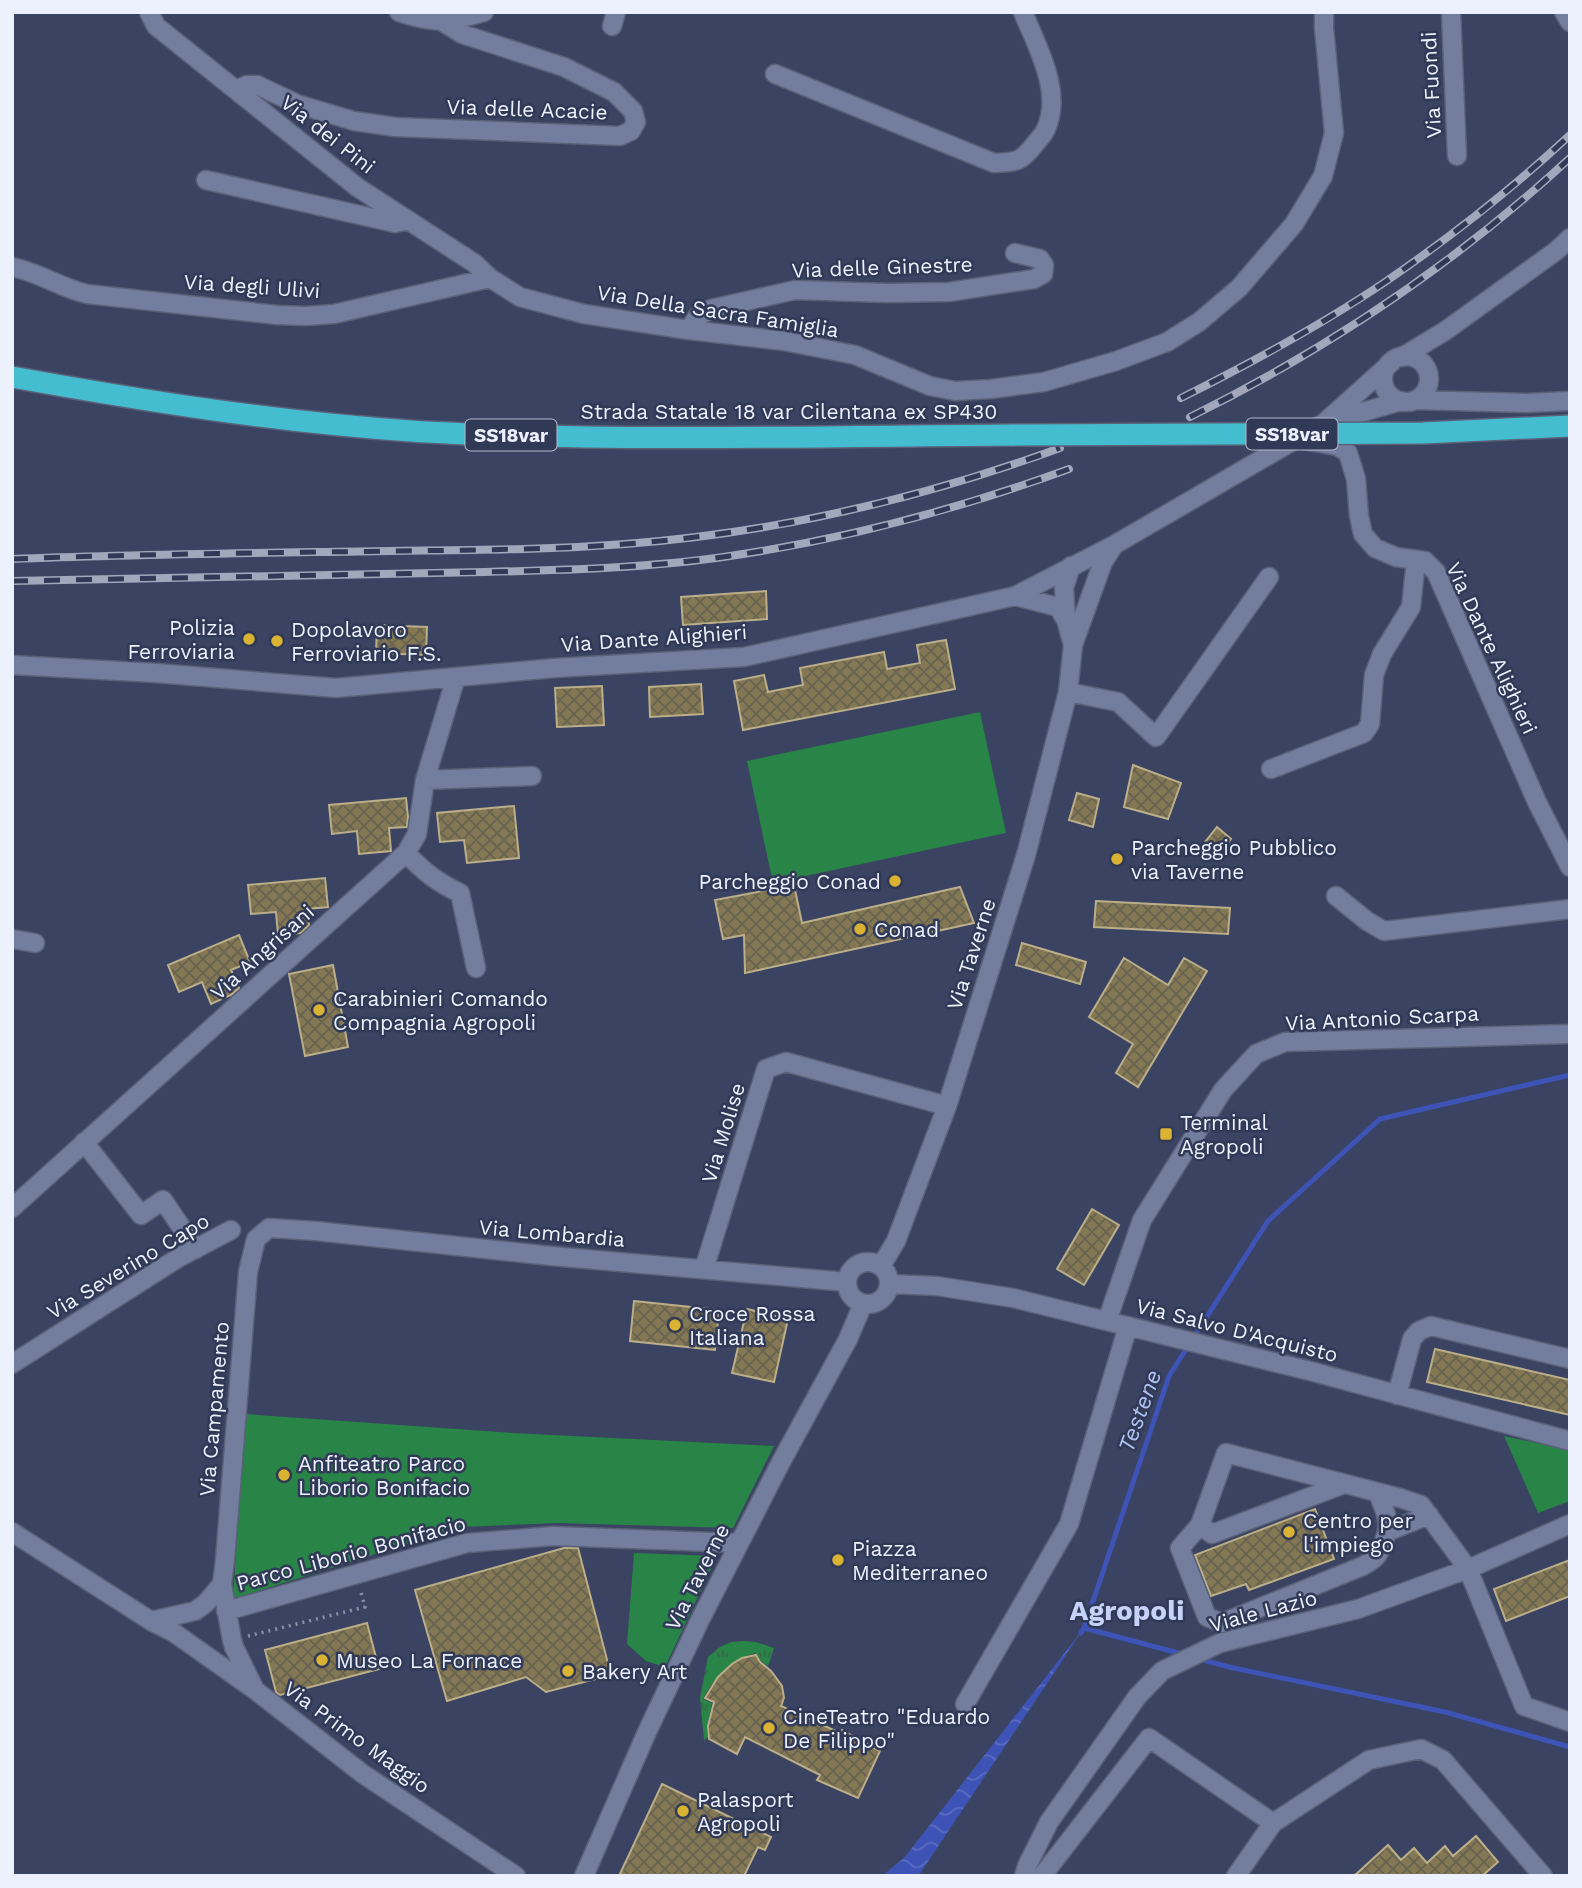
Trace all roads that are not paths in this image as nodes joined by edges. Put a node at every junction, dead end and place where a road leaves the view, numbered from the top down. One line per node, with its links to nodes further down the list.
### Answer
1 (149, 12): 11 (street, Via dei Pini)
2 (399, 12): 8 (street)
3 (484, 12): 8 (street)
4 (1023, 12): 10 (street)
5 (1324, 12): 19 (street, Via Della Sacra Famiglia)
6 (1451, 12): 12 (street, Via Fuondi)
7 (1564, 12): 9 (street)
8 (443, 22): 11 (street, Via delle Acacie)
9 (1570, 22)
10 (775, 74)
11 (236, 90): 14 (street, Via dei Pini)
12 (1457, 156)
13 (206, 180): 14 (street)
14 (407, 220): 18 (street, Via dei Pini)
15 (1570, 239): 20 (street)
16 (1014, 253): 19 (street, Via delle Ginestre)
17 (12, 268): 18 (street, Via degli Ulivi)
18 (490, 278): 19 (street, Via Della Sacra Famiglia)
19 (689, 330)
20 (1445, 331): 21 (street); 22 (street)
21 (1397, 359): 22 (street); 25 (street); 27 (street)
22 (1427, 374): 24 (street); 25 (street)
23 (12, 377): 28 (highway, Strada Statale 18 var Cilentana ex SP430 / SS18var, bridge)
24 (1460, 400): 25 (street); 26 (street)
25 (1409, 401): 27 (street)
26 (1570, 401)
27 (1324, 423): 29 (street, Via Dante Alighieri)
28 (1570, 426)
29 (1296, 439): 30 (street, Via Dante Alighieri); 31 (street, Via Dante Alighieri)
30 (1114, 545): 32 (street, Via Dante Alighieri); 35 (street, Via Taverne)
31 (1416, 560): 41 (street); 45 (street, Via Dante Alighieri)
32 (1071, 566): 34 (street, Via Dante Alighieri); 35 (street); 36 (street, Via Taverne)
33 (1269, 577): 40 (street)
34 (1015, 596): 36 (street); 39 (street, Via Dante Alighieri)
35 (1087, 610): 37 (street, Via Taverne)
36 (1066, 620): 37 (street, Via Taverne)
37 (1073, 645): 40 (street, Via Taverne)
38 (12, 666): 39 (street, Via Dante Alighieri)
39 (456, 677): 43 (street, Via Angrisani)
40 (1068, 692): 52 (street, Via Taverne)
41 (1271, 769)
42 (532, 776): 43 (street)
43 (425, 779): 44 (street, Via Angrisani)
44 (406, 853): 50 (street); 53 (street, Via Angrisani)
45 (1570, 867)
46 (1336, 896): 47 (street)
47 (1570, 909)
48 (12, 939): 49 (street)
49 (35, 943)
50 (476, 968)
51 (1570, 1034): 63 (street, Via Antonio Scarpa)
52 (947, 1106): 58 (street, Via Taverne); 59 (street, Via Molise)
53 (84, 1142): 54 (street, Via Angrisani); 57 (street, Via Severino Capo)
54 (12, 1208)
55 (231, 1230): 57 (street, Via Severino Capo)
56 (256, 1239): 59 (street, Via Lombardia); 78 (street, Via Campamento)
57 (196, 1249): 66 (street, Via Severino Capo)
58 (881, 1266): 60 (street); 61 (street)
59 (704, 1269): 60 (street, Via Lombardia)
60 (847, 1282): 62 (street)
61 (890, 1284): 62 (street); 63 (street, Via Salvo D'Acquisto)
62 (863, 1304): 76 (street, Via Taverne)
63 (1107, 1321): 64 (street, Via Salvo D'Acquisto)
64 (1132, 1327): 67 (street, Via Salvo D'Acquisto); 82 (street)
65 (1570, 1359): 67 (street)
66 (12, 1364)
67 (1397, 1395): 68 (street, Via Salvo D'Acquisto)
68 (1570, 1441)
69 (1344, 1484): 70 (street); 73 (street); 73 (street)
70 (1377, 1492): 71 (street); 74 (street)
71 (1429, 1515): 74 (street); 77 (street)
72 (1570, 1524): 77 (street, Viale Lazio)
73 (1200, 1525): 74 (street)
74 (1389, 1531)
75 (12, 1532): 80 (street, Via Primo Maggio)
76 (739, 1543): 79 (street, Parco Liborio Bonifacio); 86 (street, Via Taverne)
77 (1468, 1569): 83 (street); 87 (street, Viale Lazio)
78 (222, 1584): 79 (street, Via Campamento); 80 (street)
79 (226, 1611): 81 (street, Via Campamento)
80 (151, 1621): 81 (street, Via Primo Maggio)
81 (255, 1690): 85 (street, Via Primo Maggio)
82 (965, 1704)
83 (1570, 1722)
84 (1273, 1823): 88 (street); 89 (street); 90 (street)
85 (516, 1876)
86 (584, 1876)
87 (1024, 1876)
88 (1042, 1876)
89 (1236, 1876)
90 (1543, 1876)

